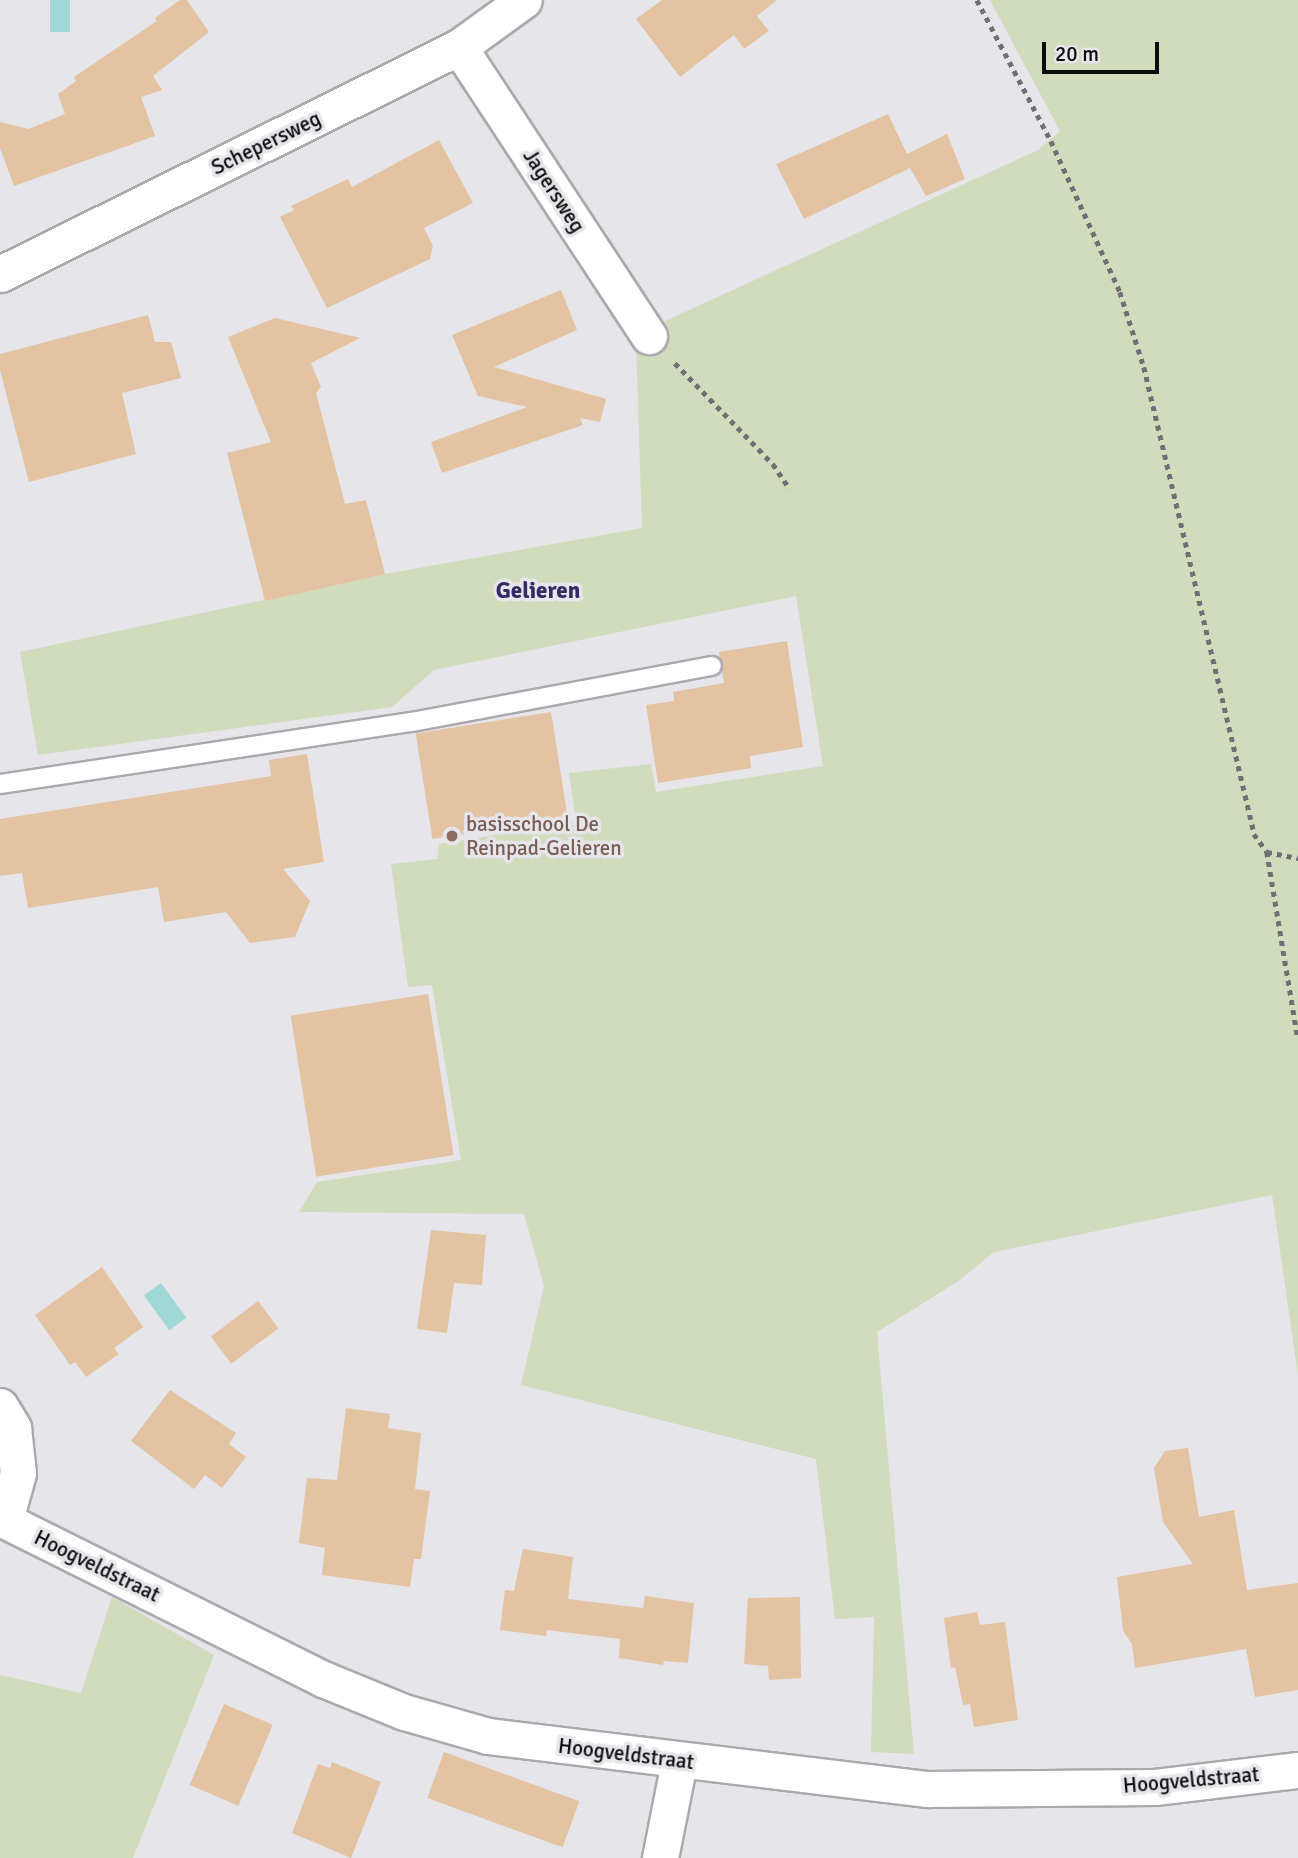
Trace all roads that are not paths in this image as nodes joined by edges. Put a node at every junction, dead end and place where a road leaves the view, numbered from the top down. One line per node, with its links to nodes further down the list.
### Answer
1 (524, 0): 2 (street, Schepersweg)
2 (459, 47): 3 (street, Schepersweg); 4 (street, Jagersweg)
3 (0, 274)
4 (649, 336)
5 (712, 666): 6 (lane)
6 (0, 784)
7 (0, 1406): 8 (street)
8 (3, 1519): 9 (street, Hoogveldstraat)
9 (679, 1762): 10 (street, Hoogveldstraat); 11 (street)
10 (1298, 1770)
11 (660, 1858)

